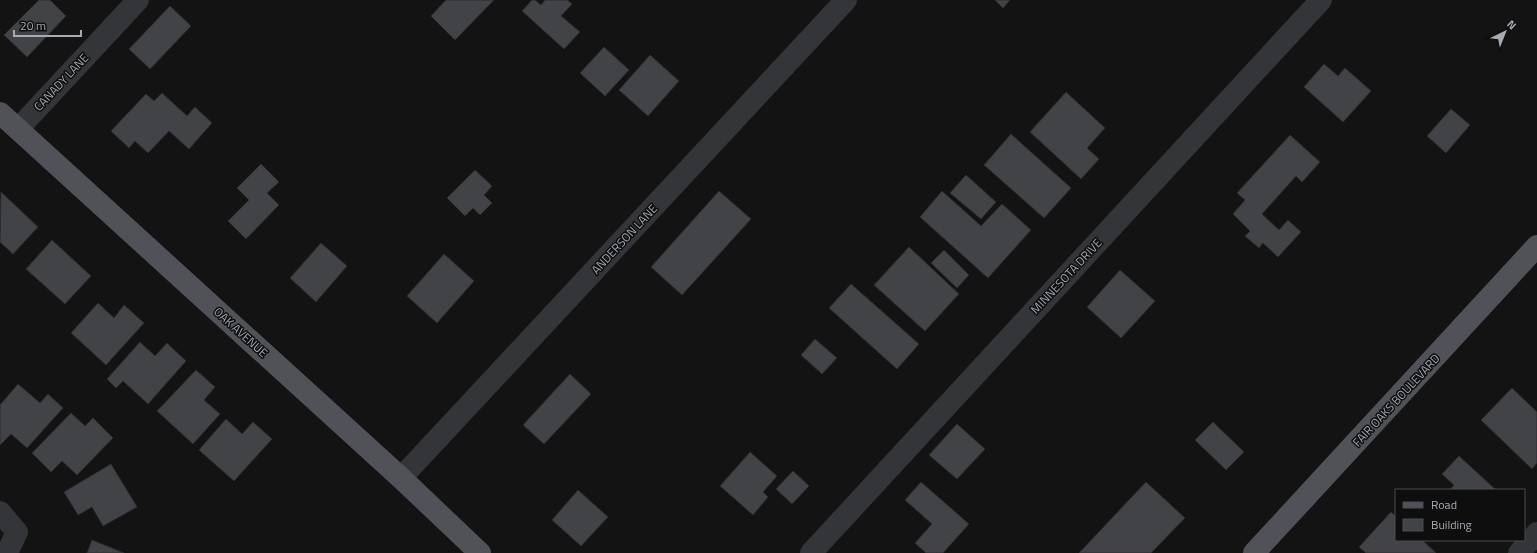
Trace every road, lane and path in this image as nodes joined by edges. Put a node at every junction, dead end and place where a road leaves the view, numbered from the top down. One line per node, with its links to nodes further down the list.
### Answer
1 (138, 0): 5 (street, CANADY LANE)
2 (846, 0): 7 (street, ANDERSON LANE)
3 (1321, 0): 12 (street, MINNESOTA DRIVE)
4 (0, 113): 5 (main road, OAK AVENUE)
5 (18, 128): 7 (main road, OAK AVENUE)
6 (1537, 246): 13 (main road, FAIR OAKS BOULEVARD)
7 (401, 478): 11 (main road, OAK AVENUE)
8 (0, 512): 10 (street)
9 (1537, 533): 14 (street)
10 (7, 553)
11 (480, 553)
12 (811, 553)
13 (1254, 553)
14 (1519, 553)

